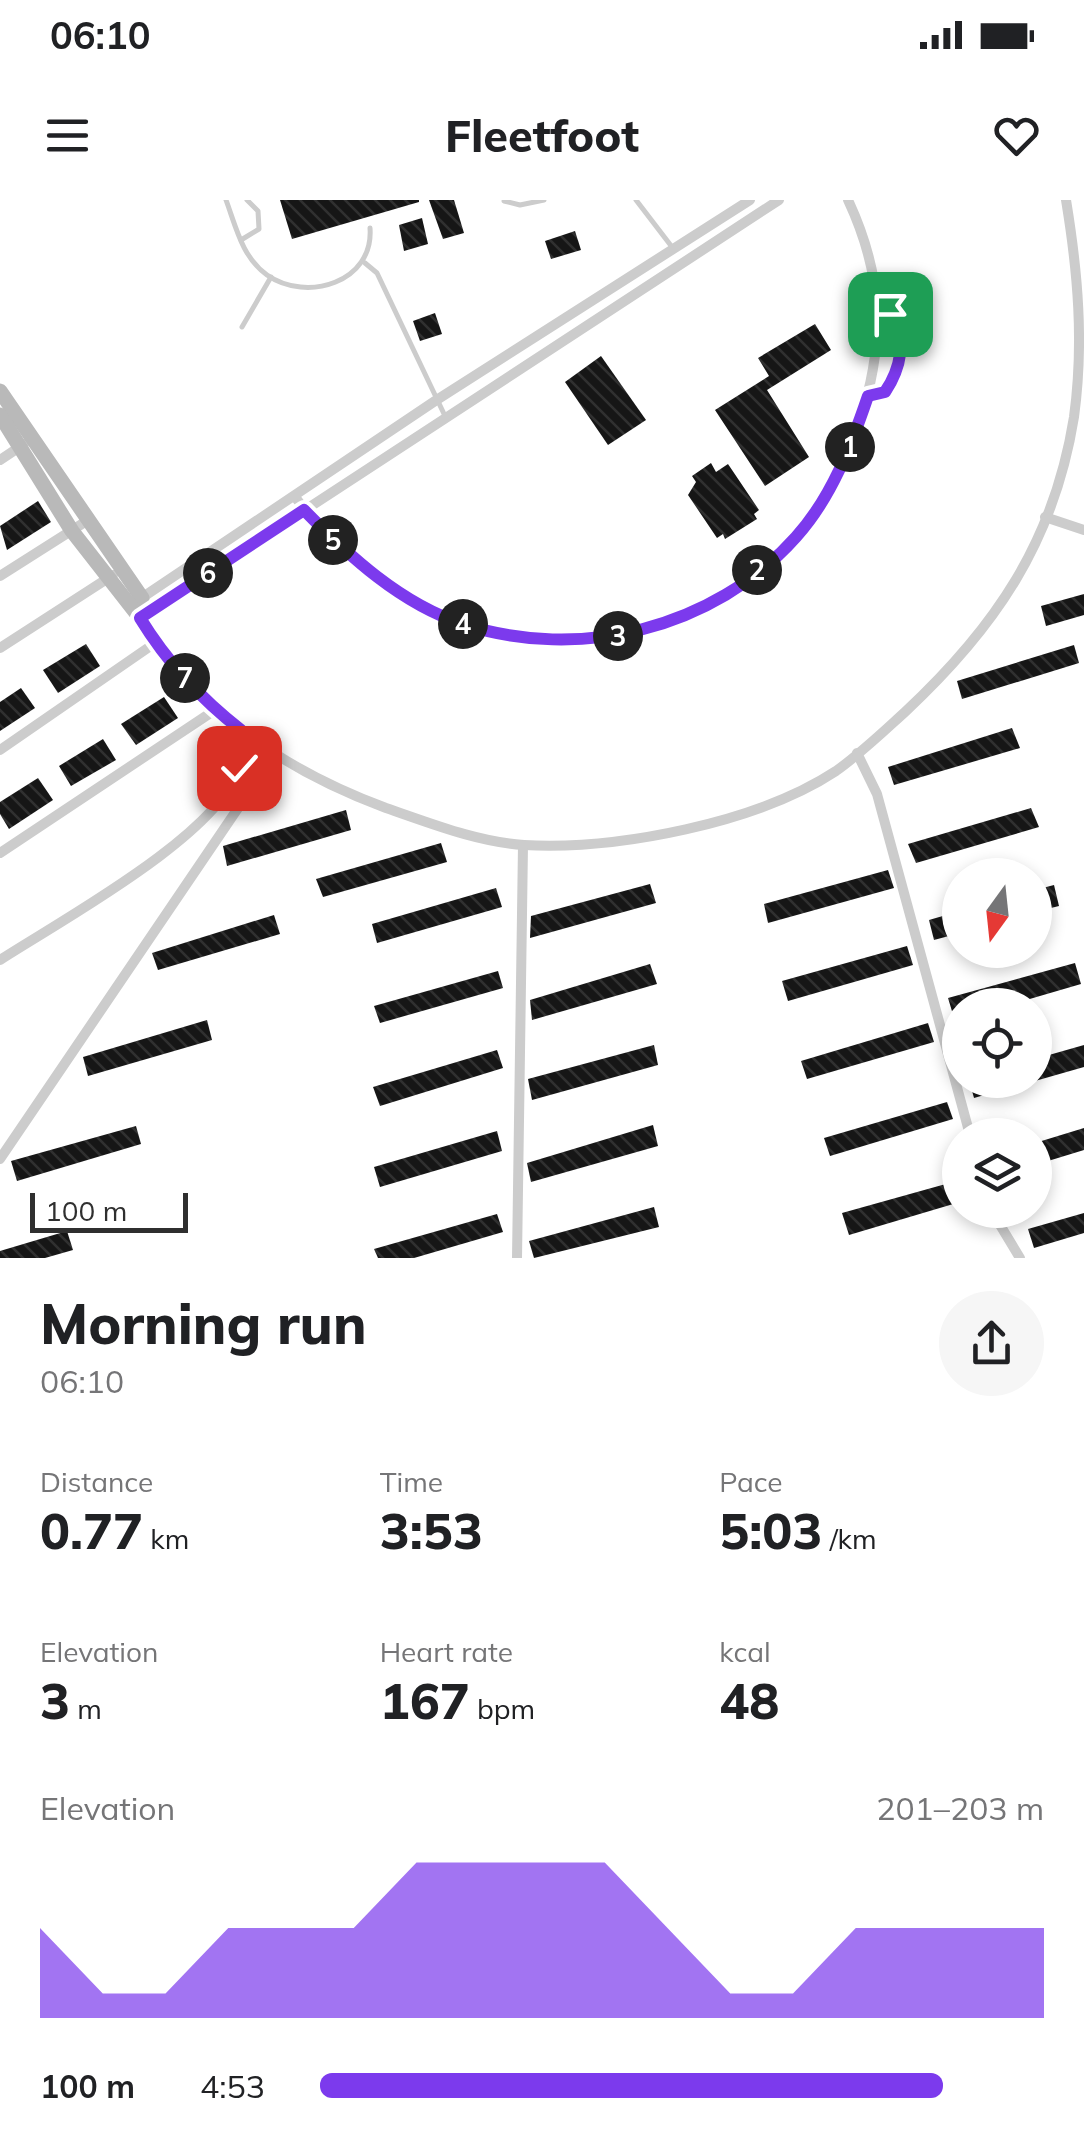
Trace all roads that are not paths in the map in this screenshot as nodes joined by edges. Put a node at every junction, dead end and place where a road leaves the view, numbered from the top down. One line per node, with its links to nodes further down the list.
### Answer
1 (226, 200): 11 (lane)
2 (248, 200): 11 (lane)
3 (544, 200): 9 (lane)
4 (636, 200): 12 (lane)
5 (750, 200): 12 (street)
6 (779, 200): 21 (street)
7 (848, 200): 15 (street)
8 (1066, 200): 26 (street)
9 (504, 201)
10 (370, 228): 13 (lane)
11 (241, 240): 14 (lane)
12 (674, 249): 19 (street)
13 (365, 263): 14 (lane); 19 (lane)
14 (271, 277): 16 (lane)
15 (879, 309): 18 (street); 18 (street)
16 (242, 328)
17 (0, 391): 22 (street)
18 (868, 396): 25 (street)
19 (435, 402): 21 (lane); 24 (street)
20 (0, 415): 22 (street)
21 (445, 416): 25 (street)
22 (26, 444): 23 (street); 27 (street)
23 (0, 460)
24 (296, 498): 25 (street); 31 (street)
25 (304, 510): 31 (street)
26 (1045, 517): 28 (street); 37 (street)
27 (79, 526): 29 (street); 30 (street)
28 (1084, 530)
29 (114, 575): 31 (street); 33 (street)
30 (0, 576)
31 (137, 608): 32 (street)
32 (155, 643): 34 (street); 36 (street)
33 (0, 648)
34 (216, 710): 35 (street); 40 (street)
35 (241, 730): 38 (street); 41 (street)
36 (0, 750)
37 (857, 753): 39 (street); 42 (street)
38 (274, 756): 39 (street); 43 (street)
39 (522, 845): 45 (street)
40 (0, 853)
41 (0, 960)
42 (965, 1118)
43 (0, 1158)
44 (1002, 1228): 46 (street)
45 (517, 1258)
46 (1020, 1258)

